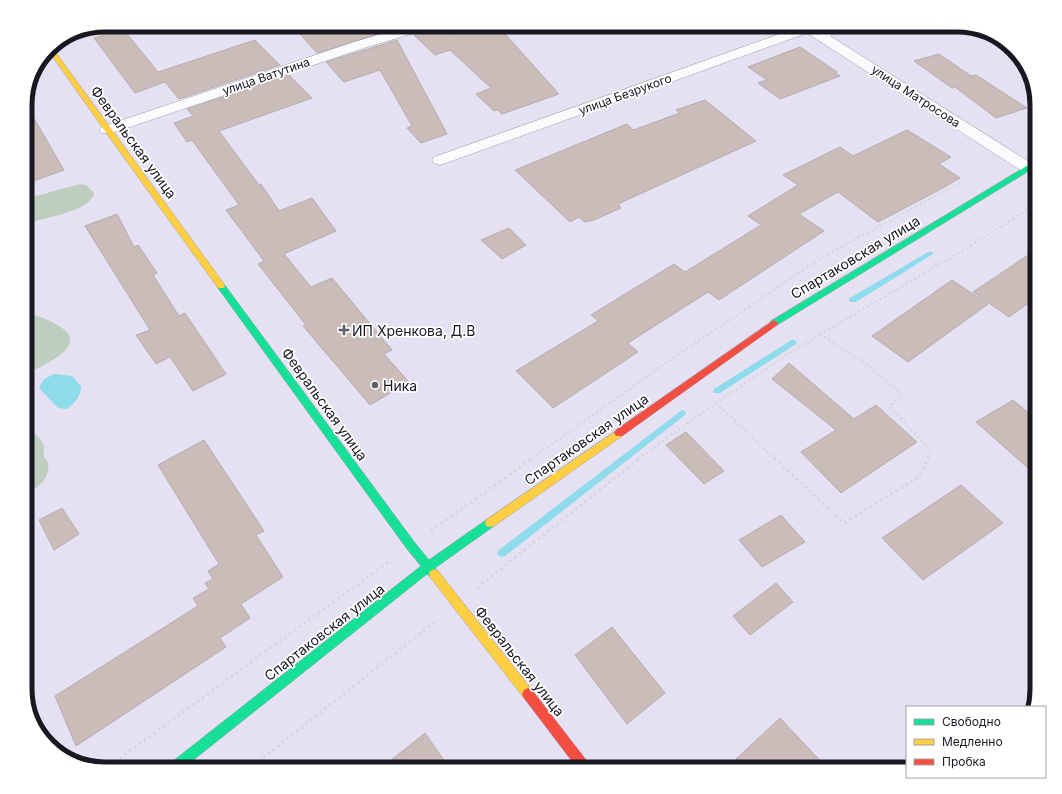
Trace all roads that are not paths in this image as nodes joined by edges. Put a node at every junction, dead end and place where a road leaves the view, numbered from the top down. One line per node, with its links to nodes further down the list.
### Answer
1 (403, 32): 5 (street, улица Ватутина)
2 (803, 32): 6 (street, улица Безрукого)
3 (816, 32): 7 (street, улица Матросова)
4 (53, 53): 5 (street, Февральская улица)
5 (107, 130): 9 (street, Февральская улица)
6 (440, 160)
7 (1030, 165)
8 (1030, 167): 9 (street, Спартаковская улица)
9 (428, 567): 10 (street, Спартаковская улица); 11 (street, Февральская улица)
10 (181, 762)
11 (581, 762)

